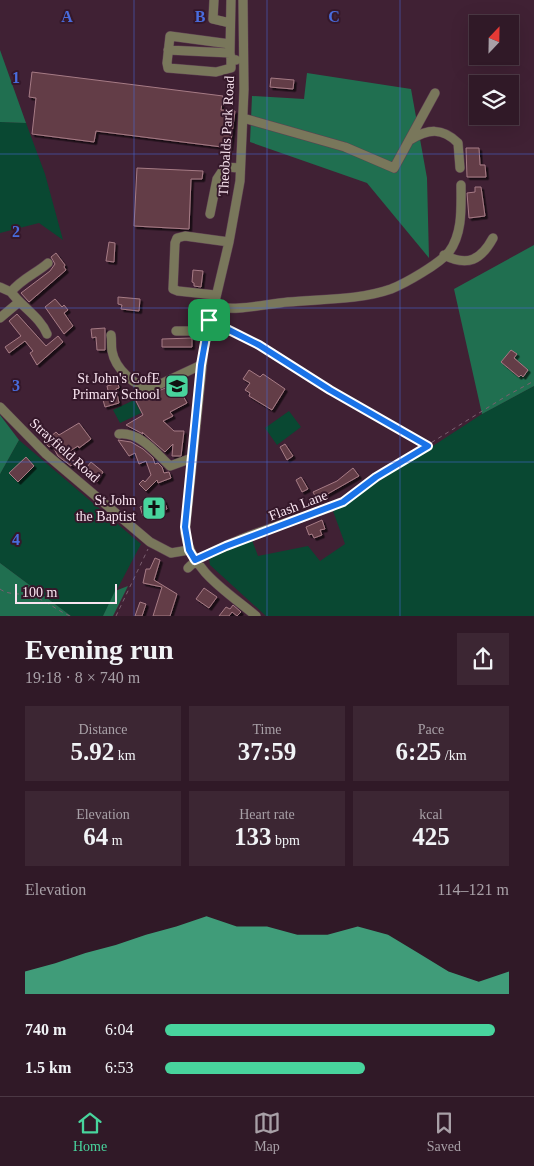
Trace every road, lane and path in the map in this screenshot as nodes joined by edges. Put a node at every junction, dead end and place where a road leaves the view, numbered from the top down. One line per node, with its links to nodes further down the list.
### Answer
1 (214, 0): 4 (street)
2 (231, 0): 4 (street)
3 (243, 0): 7 (street, Theobalds Park Road)
4 (230, 23): 6 (street)
5 (168, 50): 6 (street); 6 (street); 6 (street)
6 (230, 52): 7 (street)
7 (244, 60): 9 (street, Theobalds Park Road)
8 (435, 93): 10 (street)
9 (243, 118): 10 (street); 11 (street, Theobalds Park Road)
10 (410, 140): 12 (street)
11 (240, 168): 14 (street); 16 (street, Theobalds Park Road)
12 (460, 168)
13 (461, 185): 17 (street)
14 (210, 214)
15 (492, 238): 17 (street)
16 (229, 242): 21 (street, Theobalds Park Road); 21 (street)
17 (444, 255): 23 (street)
18 (48, 263): 20 (street)
19 (0, 287): 20 (street)
20 (11, 292): 22 (street)
21 (215, 295): 23 (street, Theobalds Park Road)
22 (19, 302): 24 (street); 28 (street)
23 (212, 306): 25 (street, Theobalds Park Road)
24 (0, 318)
25 (209, 320): 27 (street, Theobalds Park Road); 34 (path)
26 (176, 331): 27 (street)
27 (207, 331): 30 (street, Theobalds Park Road)
28 (47, 334)
29 (111, 335): 30 (street)
30 (201, 365): 35 (street, Theobalds Park Road)
31 (534, 381): 34 (path, Flash Lane)
32 (0, 407): 37 (street, Strayfield Road)
33 (119, 434): 35 (street)
34 (428, 446): 36 (path, Flash Lane)
35 (192, 458): 38 (street, Theobalds Park Road)
36 (331, 507): 39 (street, Flash Lane)
37 (150, 542): 38 (street, Strayfield Road); 43 (path)
38 (189, 550): 39 (street, Theobalds Park Road)
39 (195, 560): 40 (street, Flash Lane); 44 (street, Theobalds Park Road)
40 (188, 568)
41 (0, 590): 42 (path)
42 (70, 616)
43 (116, 616)
44 (256, 616)

